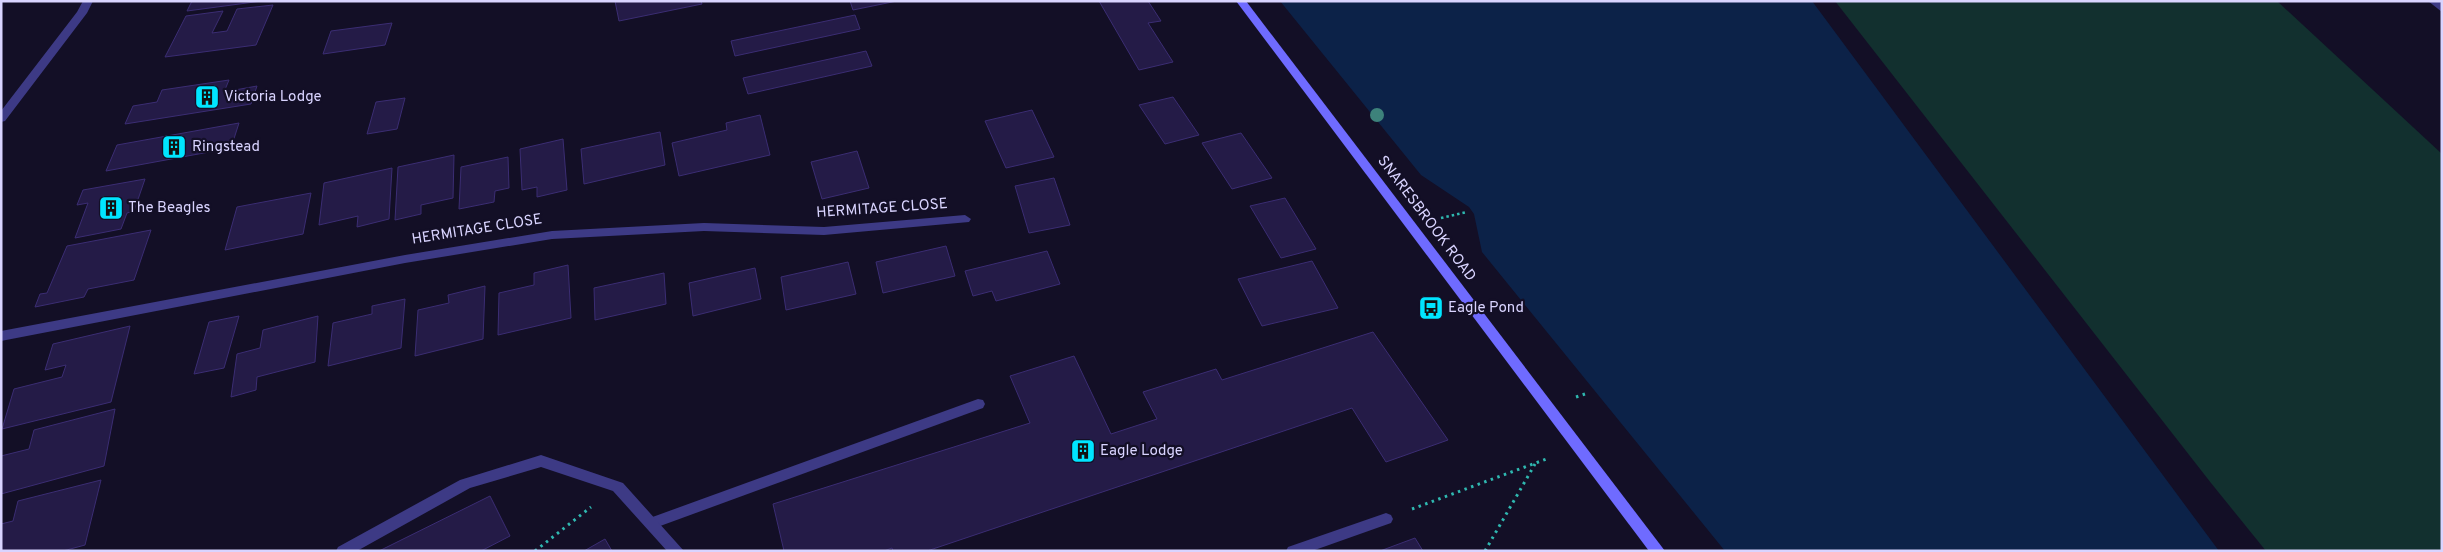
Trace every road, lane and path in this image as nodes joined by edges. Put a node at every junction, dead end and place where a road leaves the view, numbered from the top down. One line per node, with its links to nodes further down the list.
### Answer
1 (88, 1): 5 (street)
2 (1242, 1): 23 (street, SNARESBROOK ROAD)
3 (2433, 1): 4 (street)
4 (2442, 8)
5 (1, 119)
6 (1467, 212): 7 (path)
7 (1441, 218)
8 (965, 219): 9 (street, HERMITAGE CLOSE)
9 (1, 336)
10 (1584, 394): 11 (path)
11 (1575, 398)
12 (978, 404): 17 (street)
13 (1549, 458): 14 (path)
14 (1535, 463): 16 (path); 22 (path)
15 (618, 487): 17 (street); 18 (street); 19 (path)
16 (1386, 519): 21 (street)
17 (652, 523): 20 (street)
18 (343, 551)
19 (534, 551)
20 (677, 551)
21 (1293, 551)
22 (1485, 551)
23 (1658, 551)

